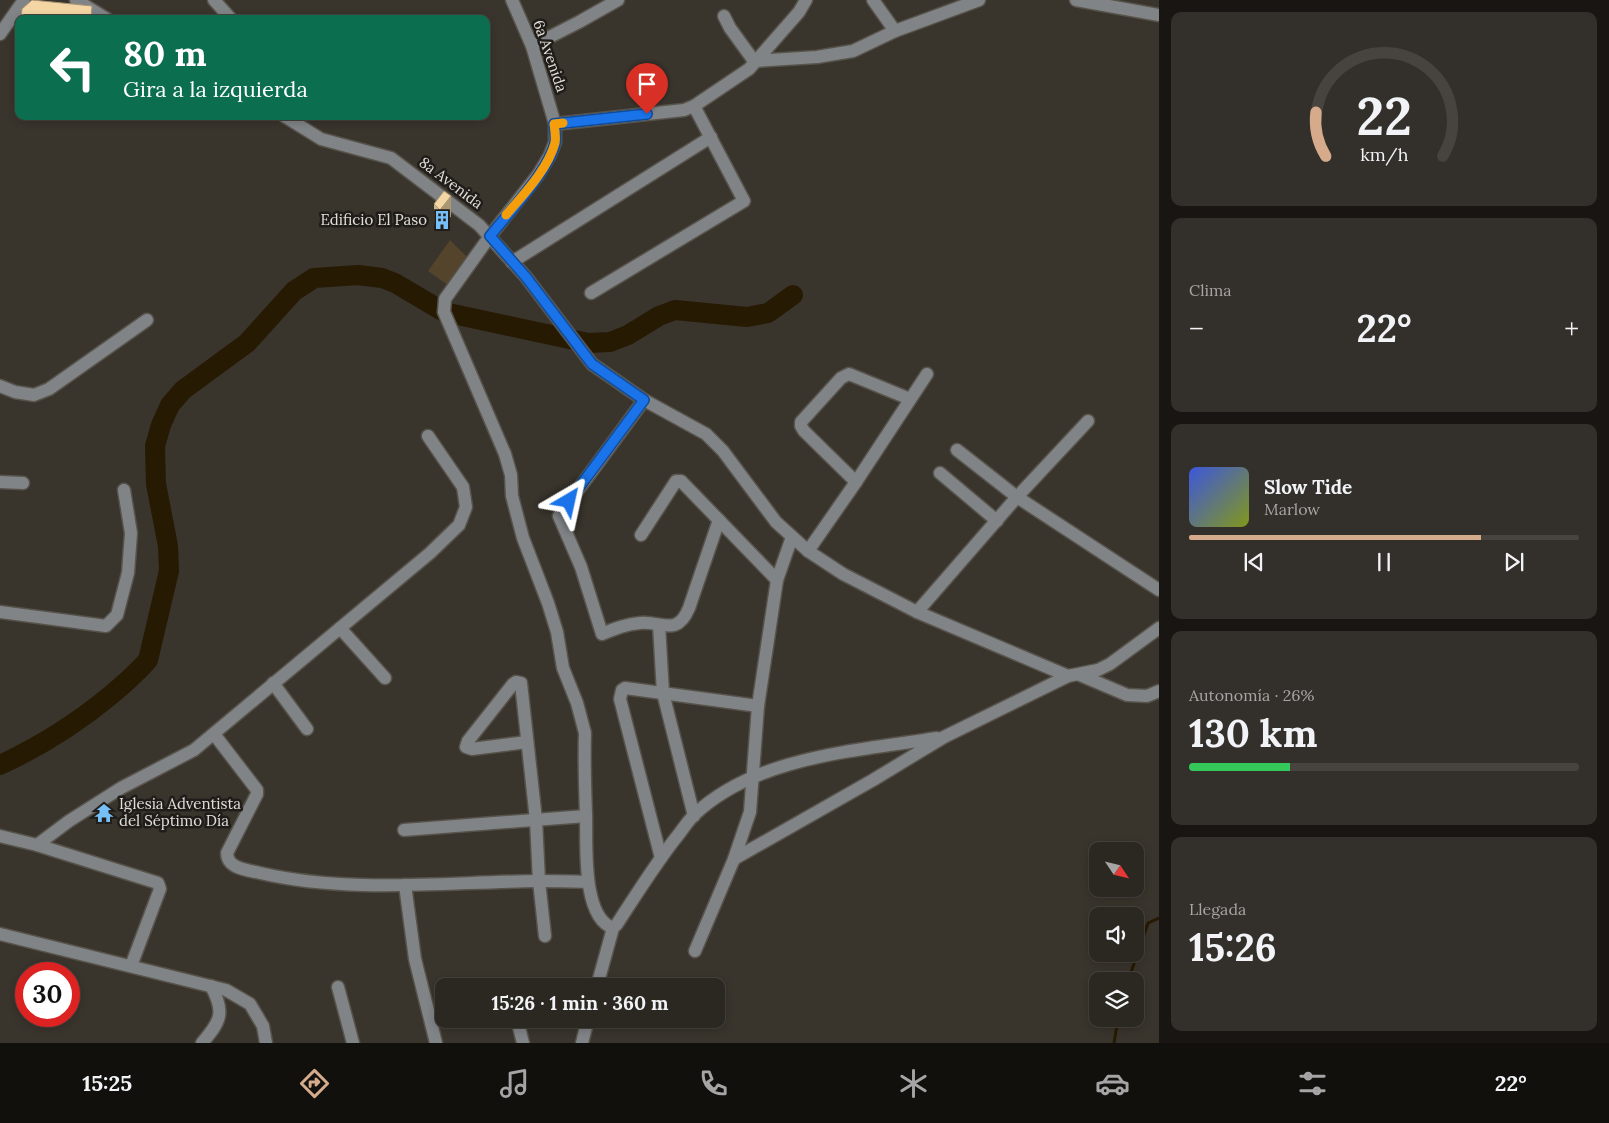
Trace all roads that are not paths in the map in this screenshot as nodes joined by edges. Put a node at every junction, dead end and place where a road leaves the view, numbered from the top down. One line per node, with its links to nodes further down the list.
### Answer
1 (24, 0): 15 (street)
2 (76, 0): 10 (street)
3 (214, 0): 11 (street)
4 (512, 0): 16 (street, 6a Avenida)
5 (618, 0): 16 (street)
6 (806, 0): 17 (street)
7 (873, 0): 14 (street)
8 (979, 0): 14 (street)
9 (1076, 0): 12 (street)
10 (100, 15)
11 (227, 15)
12 (1159, 15)
13 (724, 16): 17 (street)
14 (895, 31): 17 (street)
15 (0, 34)
16 (532, 46): 20 (street, 6a Avenida)
17 (754, 61): 18 (street)
18 (694, 106): 20 (street); 21 (street)
19 (290, 120): 22 (street, 8a Avenida)
20 (554, 124): 22 (street, 6a Avenida)
21 (711, 137): 23 (street); 24 (street)
22 (490, 236): 23 (street, 8a Avenida); 62 (street, 6a Avenida)
23 (512, 262): 29 (street, 8a Avenida)
24 (591, 292)
25 (147, 320): 27 (street)
26 (926, 374): 28 (street)
27 (0, 386)
28 (910, 399): 35 (street); 35 (street)
29 (644, 400): 42 (street, 8a Avenida); 48 (street)
30 (1088, 421): 38 (street)
31 (428, 436): 49 (street)
32 (956, 450): 38 (street)
33 (940, 473): 40 (street)
34 (0, 482): 36 (street)
35 (856, 482): 43 (street)
36 (23, 483)
37 (124, 490): 46 (street)
38 (1017, 497): 40 (street); 45 (street)
39 (719, 520): 41 (street); 44 (street); 48 (street)
40 (997, 521): 47 (street)
41 (641, 535)
42 (792, 537): 43 (street, 8a Avenida); 44 (street)
43 (808, 551): 47 (street, 8a Avenida)
44 (777, 580): 56 (street)
45 (1159, 590)
46 (0, 612)
47 (917, 612): 51 (street, 8a Avenida)
48 (660, 625): 55 (street)
49 (340, 628): 52 (street); 53 (street)
50 (1159, 628): 51 (street)
51 (1074, 675): 54 (street, 8a Avenida); 59 (street)
52 (385, 678)
53 (273, 683): 57 (street); 58 (street)
54 (1159, 691)
55 (663, 693): 56 (street); 63 (street); 68 (street)
56 (758, 706): 61 (street)
57 (306, 729)
58 (214, 734): 67 (street); 72 (street)
59 (944, 737): 61 (street); 69 (street)
60 (526, 742): 60 (street); 64 (street)
61 (752, 779): 63 (street); 69 (street)
62 (586, 816): 64 (street); 71 (street, 6a Avenida)
63 (694, 816): 68 (street)
64 (536, 820): 65 (street); 70 (street)
65 (404, 830)
66 (0, 836): 67 (street)
67 (37, 845): 77 (street)
68 (661, 858): 73 (street)
69 (734, 859): 76 (street)
70 (539, 881): 71 (street); 72 (street); 75 (street)
71 (588, 882): 73 (street)
72 (405, 885): 86 (street)
73 (612, 928): 78 (street)
74 (0, 934): 77 (street)
75 (545, 936)
76 (695, 951)
77 (130, 966): 79 (street)
78 (599, 978)
79 (212, 986): 83 (street); 84 (street)
80 (338, 987): 85 (street)
81 (519, 1028): 87 (street)
82 (586, 1028): 88 (street)
83 (202, 1043)
84 (266, 1043)
85 (353, 1043)
86 (436, 1043)
87 (523, 1043)
88 (582, 1043)

